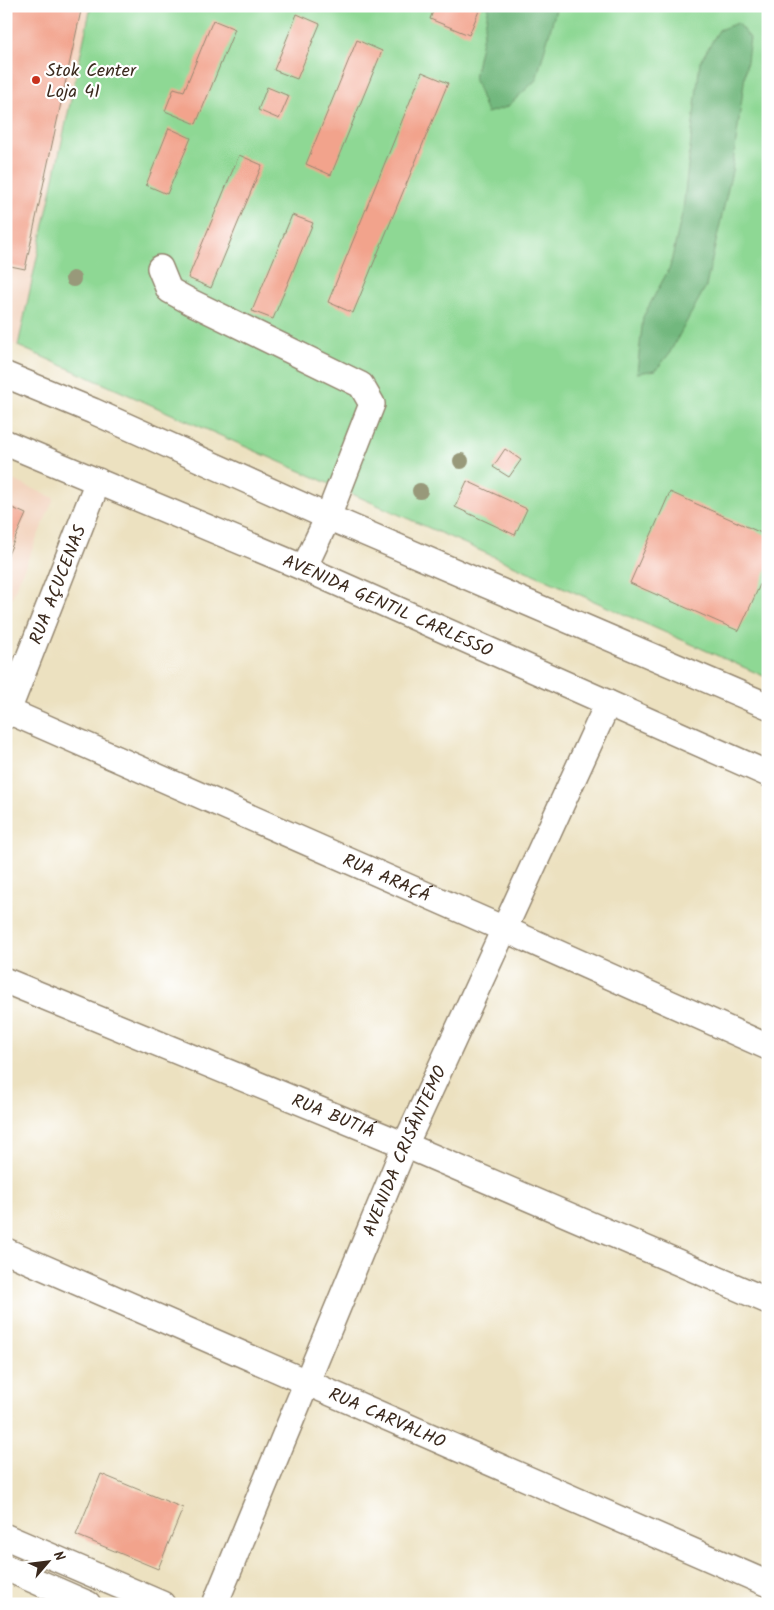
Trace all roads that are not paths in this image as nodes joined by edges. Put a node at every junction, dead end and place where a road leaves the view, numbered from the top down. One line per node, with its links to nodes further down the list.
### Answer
1 (160, 268): 5 (street)
2 (6, 375): 5 (street)
3 (6, 443): 4 (street, AVENIDA GENTIL CARLESSO)
4 (98, 481): 6 (street, AVENIDA GENTIL CARLESSO); 9 (street, RUA AÇUCENAS)
5 (328, 517): 6 (street); 8 (street)
6 (304, 568): 7 (street, AVENIDA GENTIL CARLESSO)
7 (608, 703): 10 (street, AVENIDA GENTIL CARLESSO); 11 (street, AVENIDA CRISÂNTEMO)
8 (768, 706)
9 (7, 712): 11 (street, RUA ARAÇÁ)
10 (768, 774)
11 (504, 929): 13 (street, RUA ARAÇÁ); 14 (street, AVENIDA CRISÂNTEMO)
12 (6, 980): 14 (street, RUA BUTIÁ)
13 (768, 1047)
14 (405, 1145): 16 (street, RUA BUTIÁ); 17 (street, AVENIDA CRISÂNTEMO)
15 (6, 1251): 17 (street, RUA CARVALHO)
16 (768, 1301)
17 (306, 1382): 20 (street, RUA CARVALHO); 23 (street, AVENIDA CRISÂNTEMO)
18 (6, 1537): 22 (street)
19 (6, 1568): 21 (street)
20 (768, 1584)
21 (82, 1602)
22 (162, 1604)
23 (215, 1604)

